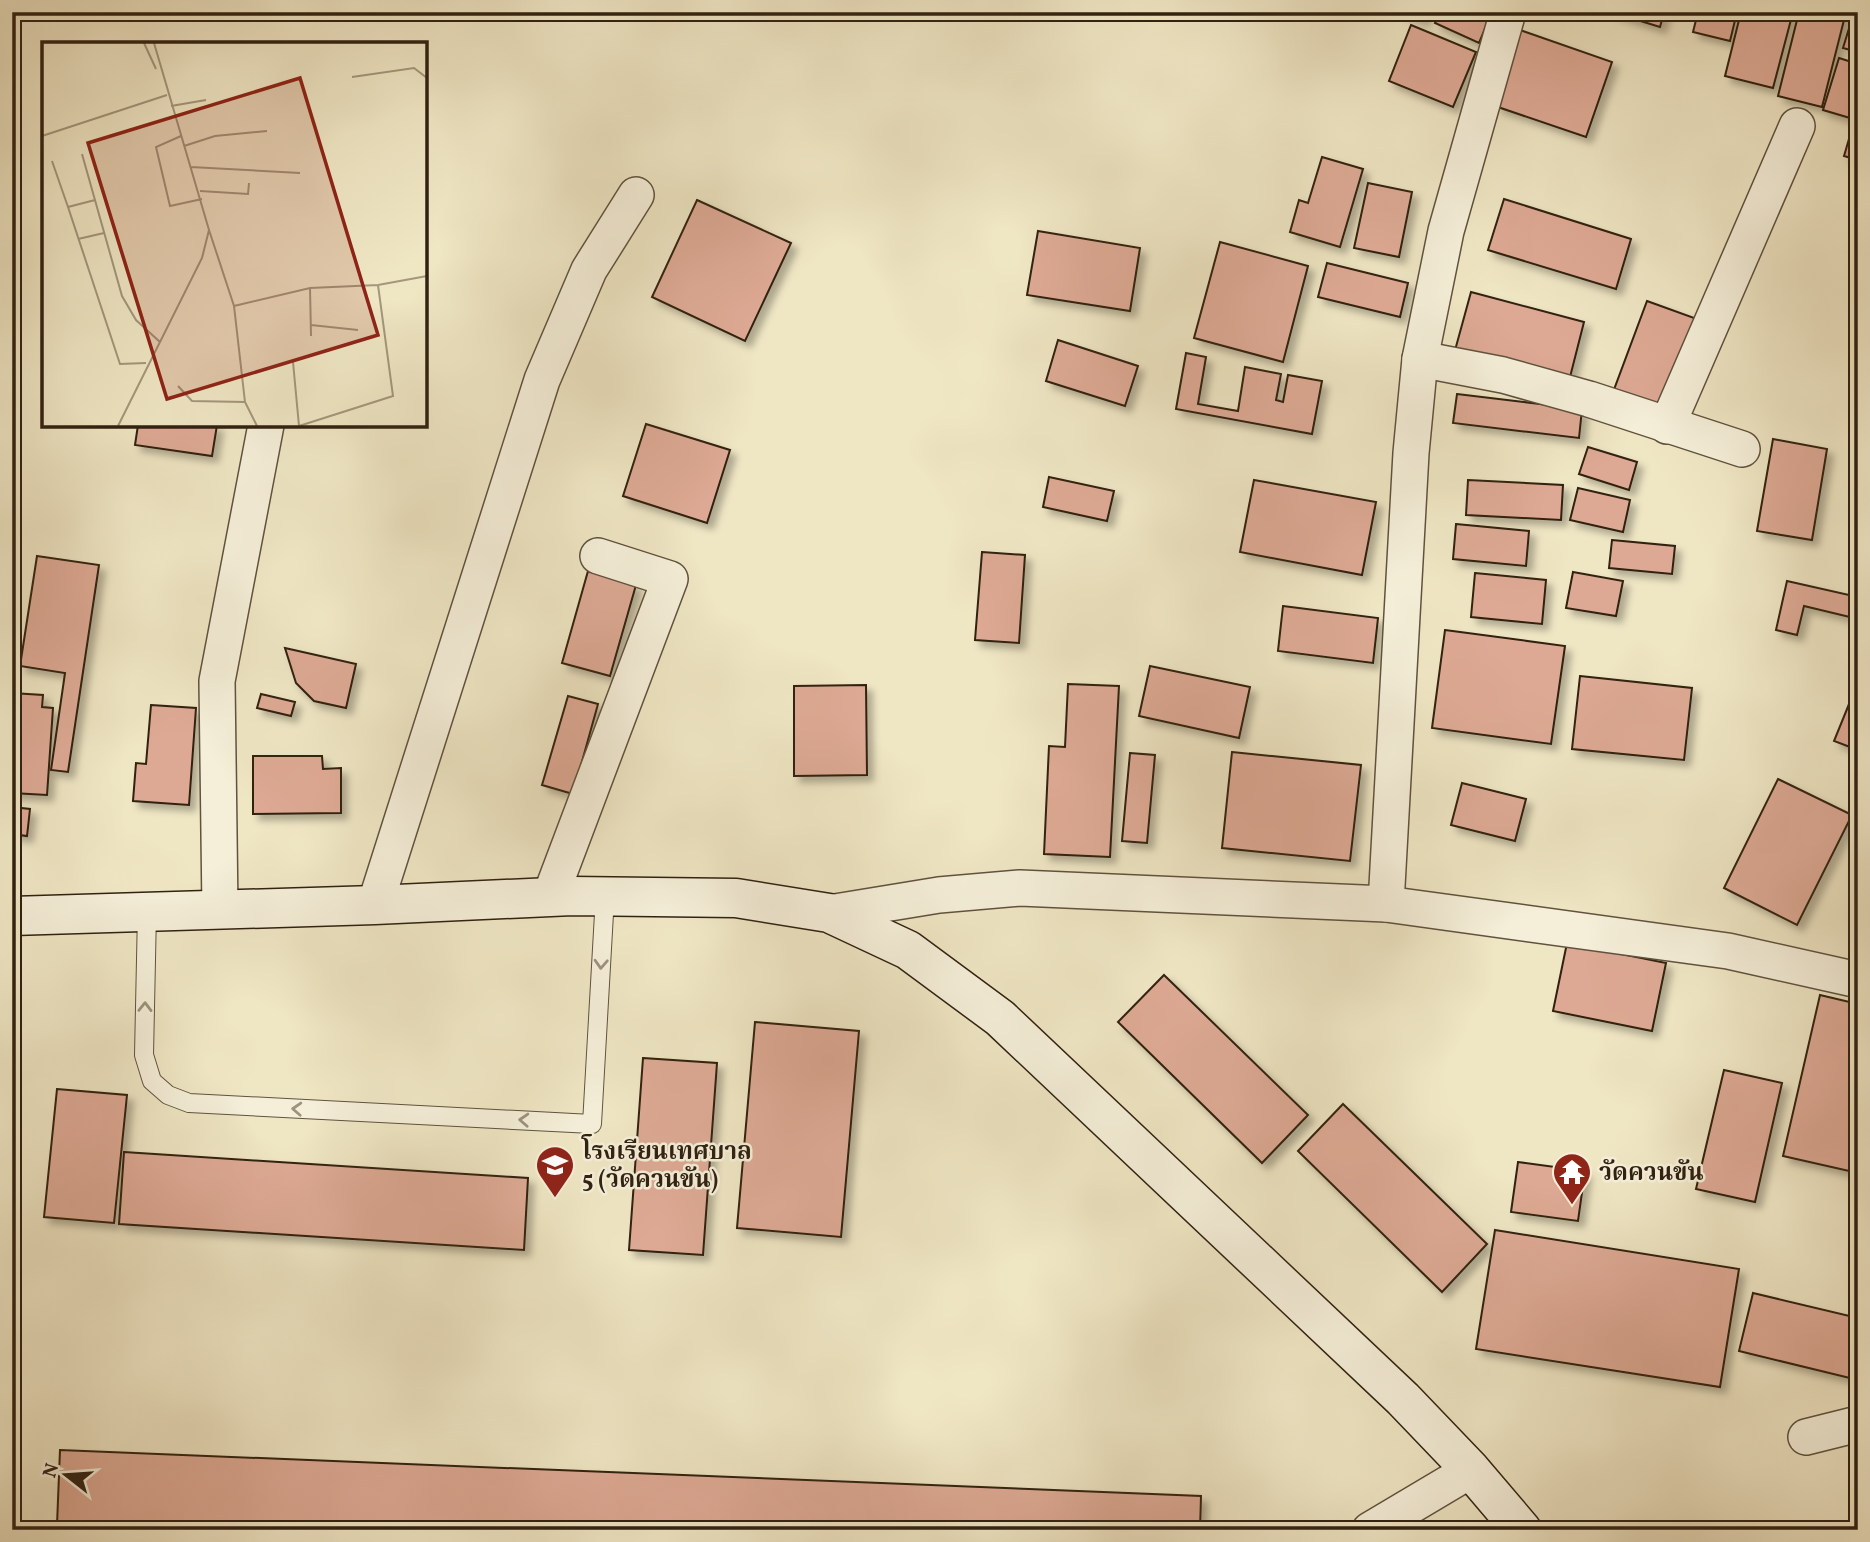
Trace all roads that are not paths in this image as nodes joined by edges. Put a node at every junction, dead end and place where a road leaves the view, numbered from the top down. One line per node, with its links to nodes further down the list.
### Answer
1 (1508, 12): 4 (street)
2 (1797, 126): 5 (street)
3 (636, 195): 12 (street)
4 (1420, 359): 5 (street); 11 (street)
5 (1667, 426): 7 (street)
6 (266, 427): 13 (street)
7 (1742, 449)
8 (598, 556): 10 (street)
9 (605, 896): 10 (main road); 14 (lane, one-way to 14); 15 (main road)
10 (550, 897): 12 (main road)
11 (1386, 904): 15 (street); 17 (street)
12 (375, 905): 13 (main road)
13 (220, 910): 14 (main road)
14 (147, 912): 16 (main road)
15 (829, 913): 20 (main road)
16 (12, 916)
17 (1858, 980)
18 (1858, 1424): 19 (street)
19 (1805, 1437)
20 (1471, 1471): 21 (street); 22 (main road)
21 (1370, 1530)
22 (1522, 1530)

